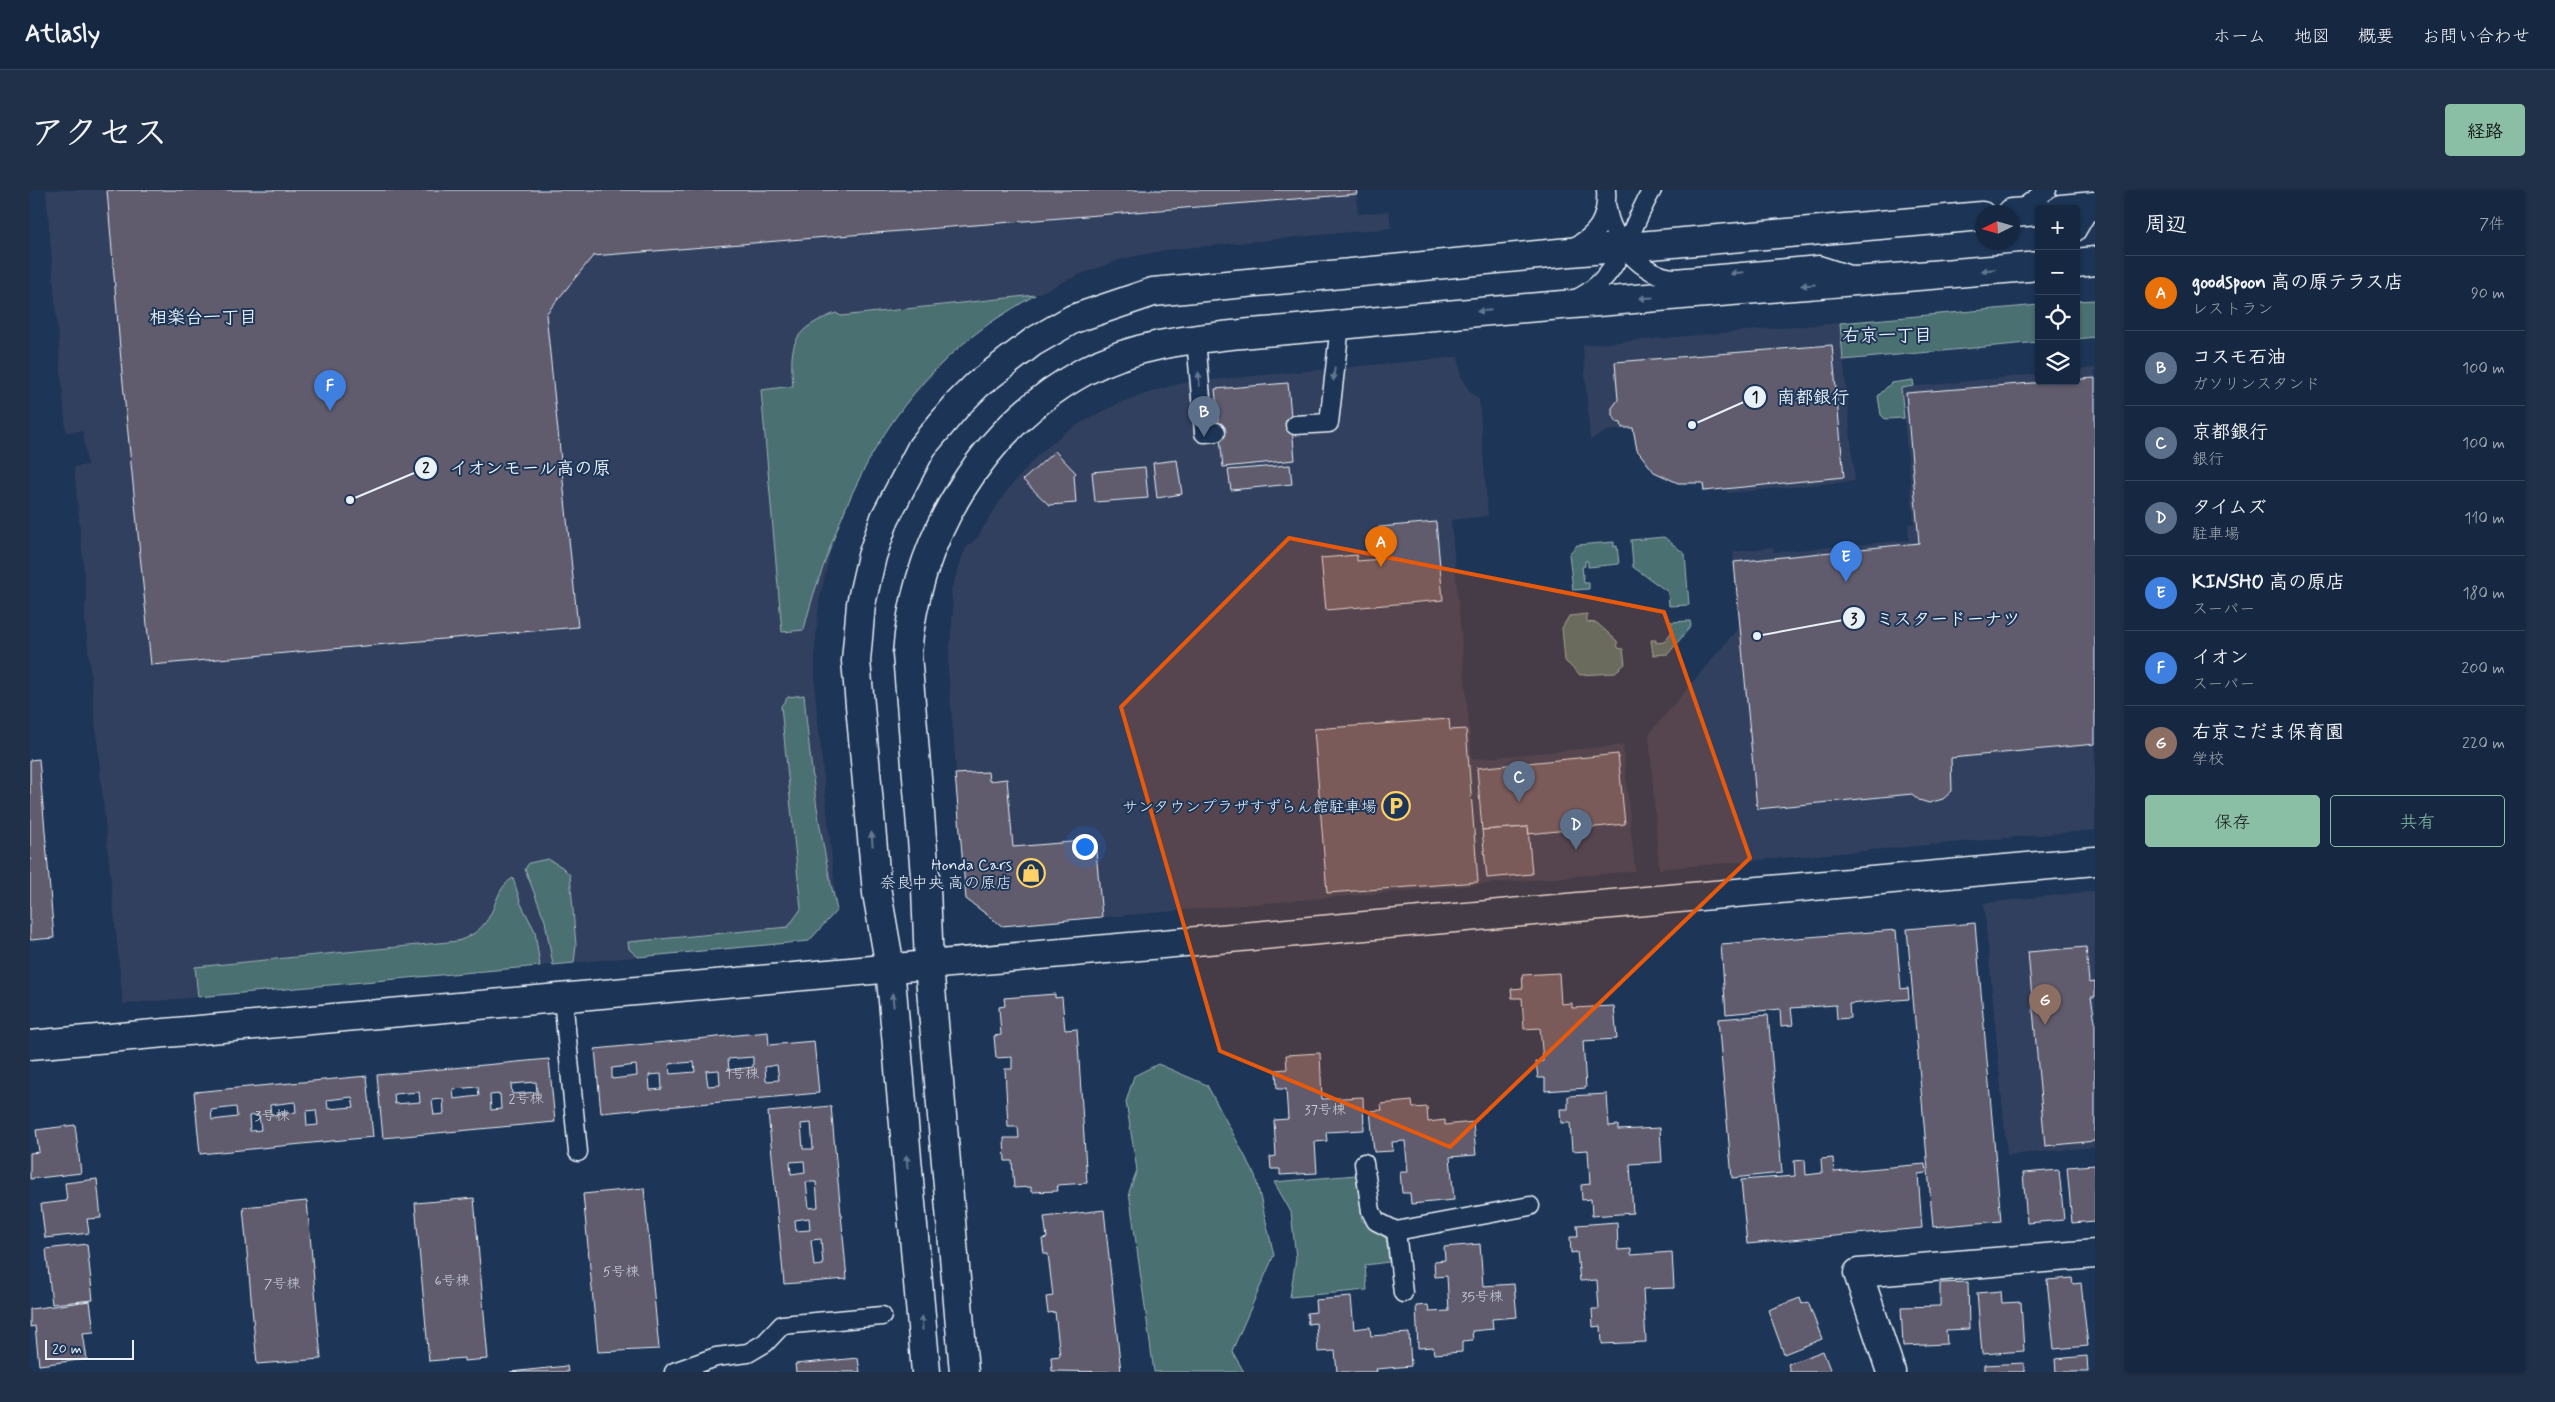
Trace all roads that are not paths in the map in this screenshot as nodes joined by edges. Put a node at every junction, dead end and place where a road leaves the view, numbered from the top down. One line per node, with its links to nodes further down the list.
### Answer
1 (1606, 190): 6 (lane)
2 (1652, 190): 10 (lane)
3 (2047, 190): 7 (lane)
4 (2092, 201): 5 (street); 9 (lane)
5 (2076, 205)
6 (1607, 208): 10 (lane); 11 (lane)
7 (2023, 212)
8 (1975, 217): 10 (street)
9 (2080, 224)
10 (1625, 247): 11 (street); 15 (lane, one-way to 10); 16 (lane)
11 (1559, 253): 23 (street, one-way to 11)
12 (2095, 261): 13 (street)
13 (2080, 263)
14 (2035, 265): 15 (street, one-way to 15)
15 (1870, 281): 16 (street, one-way to 16)
16 (1563, 304): 17 (street, one-way to 17)
17 (1340, 325): 18 (street); 19 (lane, one-way to 19)
18 (1196, 339): 20 (lane, one-way to 18); 22 (street)
19 (1295, 425)
20 (1216, 432)
21 (2095, 861): 22 (street)
22 (929, 965): 23 (street); 35 (street)
23 (890, 967): 24 (street); 34 (street, one-way to 23)
24 (563, 998): 25 (street); 26 (lane)
25 (30, 1045)
26 (578, 1152)
27 (1364, 1163): 29 (lane)
28 (1530, 1206): 29 (lane)
29 (1396, 1232): 31 (lane)
30 (2095, 1254): 36 (street)
31 (1403, 1292)
32 (882, 1316): 33 (lane)
33 (674, 1372)
34 (926, 1372)
35 (964, 1372)
36 (1891, 1372)

